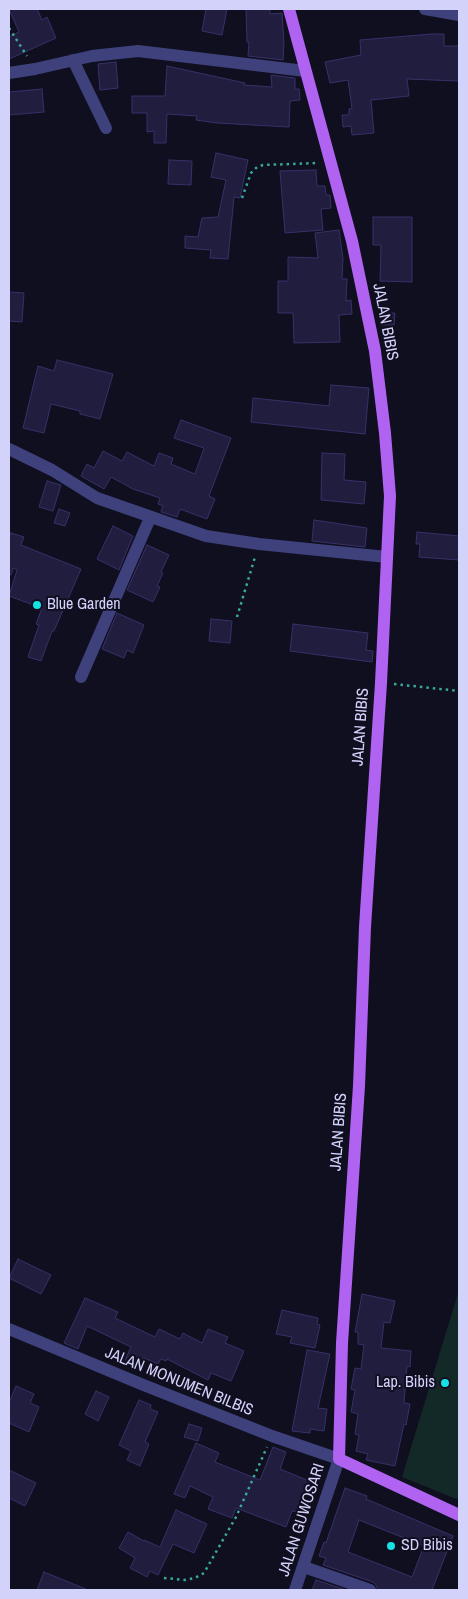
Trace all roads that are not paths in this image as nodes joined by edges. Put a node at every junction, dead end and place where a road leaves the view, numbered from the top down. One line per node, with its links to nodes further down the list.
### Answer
1 (289, 9): 5 (main road, JALAN BIBIS)
2 (425, 9): 3 (street)
3 (459, 15)
4 (73, 60): 5 (street); 6 (street); 7 (street)
5 (305, 71): 10 (main road, JALAN BIBIS)
6 (9, 72)
7 (106, 128)
8 (9, 449): 9 (street)
9 (150, 518): 10 (street); 11 (street)
10 (388, 556): 13 (main road, JALAN BIBIS)
11 (81, 677)
12 (9, 1329): 13 (street, JALAN MONUMEN BILBIS)
13 (339, 1459): 14 (main road); 15 (street, JALAN GUWOSARI)
14 (459, 1515)
15 (304, 1567): 16 (street, JALAN GUWOSARI); 17 (street)
16 (295, 1590)
17 (370, 1590)

